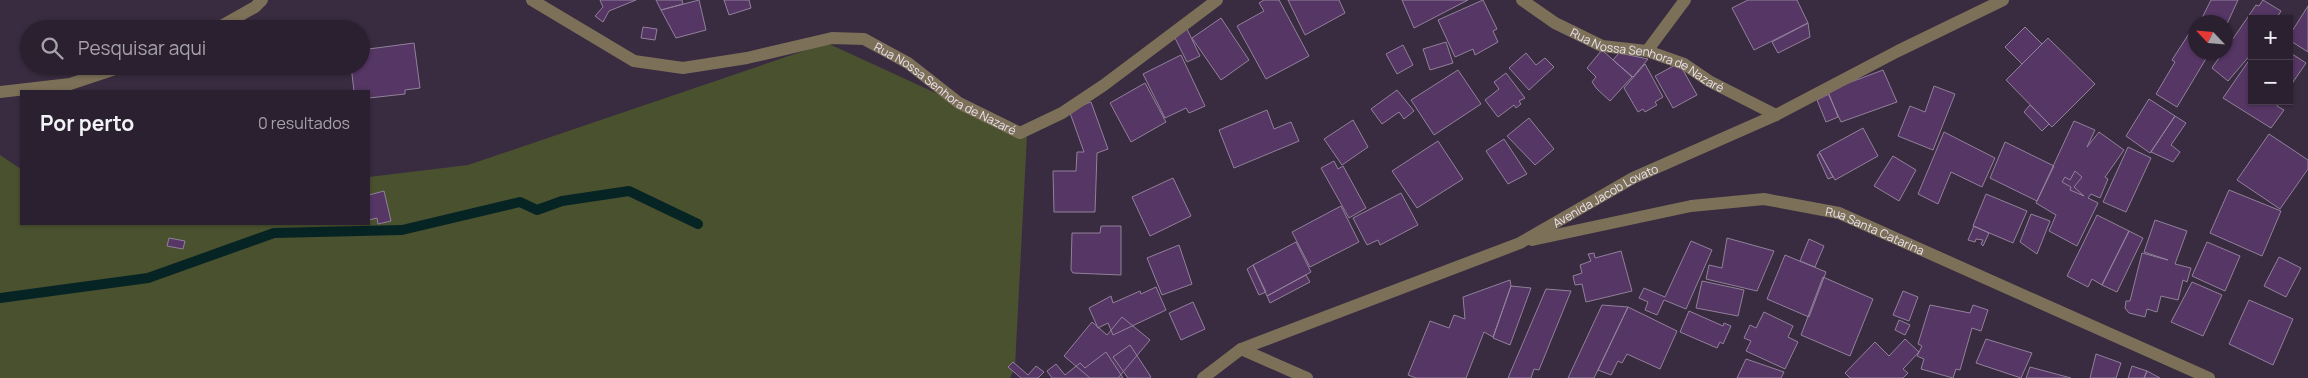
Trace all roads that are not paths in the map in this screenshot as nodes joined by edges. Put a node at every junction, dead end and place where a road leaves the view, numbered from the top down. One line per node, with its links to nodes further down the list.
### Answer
1 (262, 0): 7 (street)
2 (532, 0): 3 (street, Rua Nossa Senhora de Nazaré)
3 (1217, 0)
4 (1522, 0): 8 (street, Rua Nossa Senhora de Nazaré)
5 (1685, 0): 8 (street)
6 (2003, 0): 11 (street, Avenida Jacob Lovato)
7 (232, 20)
8 (1647, 51): 11 (street, Rua Nossa Senhora de Nazaré)
9 (97, 75): 10 (street)
10 (0, 92)
11 (1776, 115): 12 (street, Avenida Jacob Lovato)
12 (1520, 243): 13 (street, Avenida Jacob Lovato); 16 (street, Rua Santa Catarina)
13 (1241, 350): 14 (street, Avenida Jacob Lovato); 15 (street)
14 (1203, 378)
15 (1307, 378)
16 (2209, 378)

